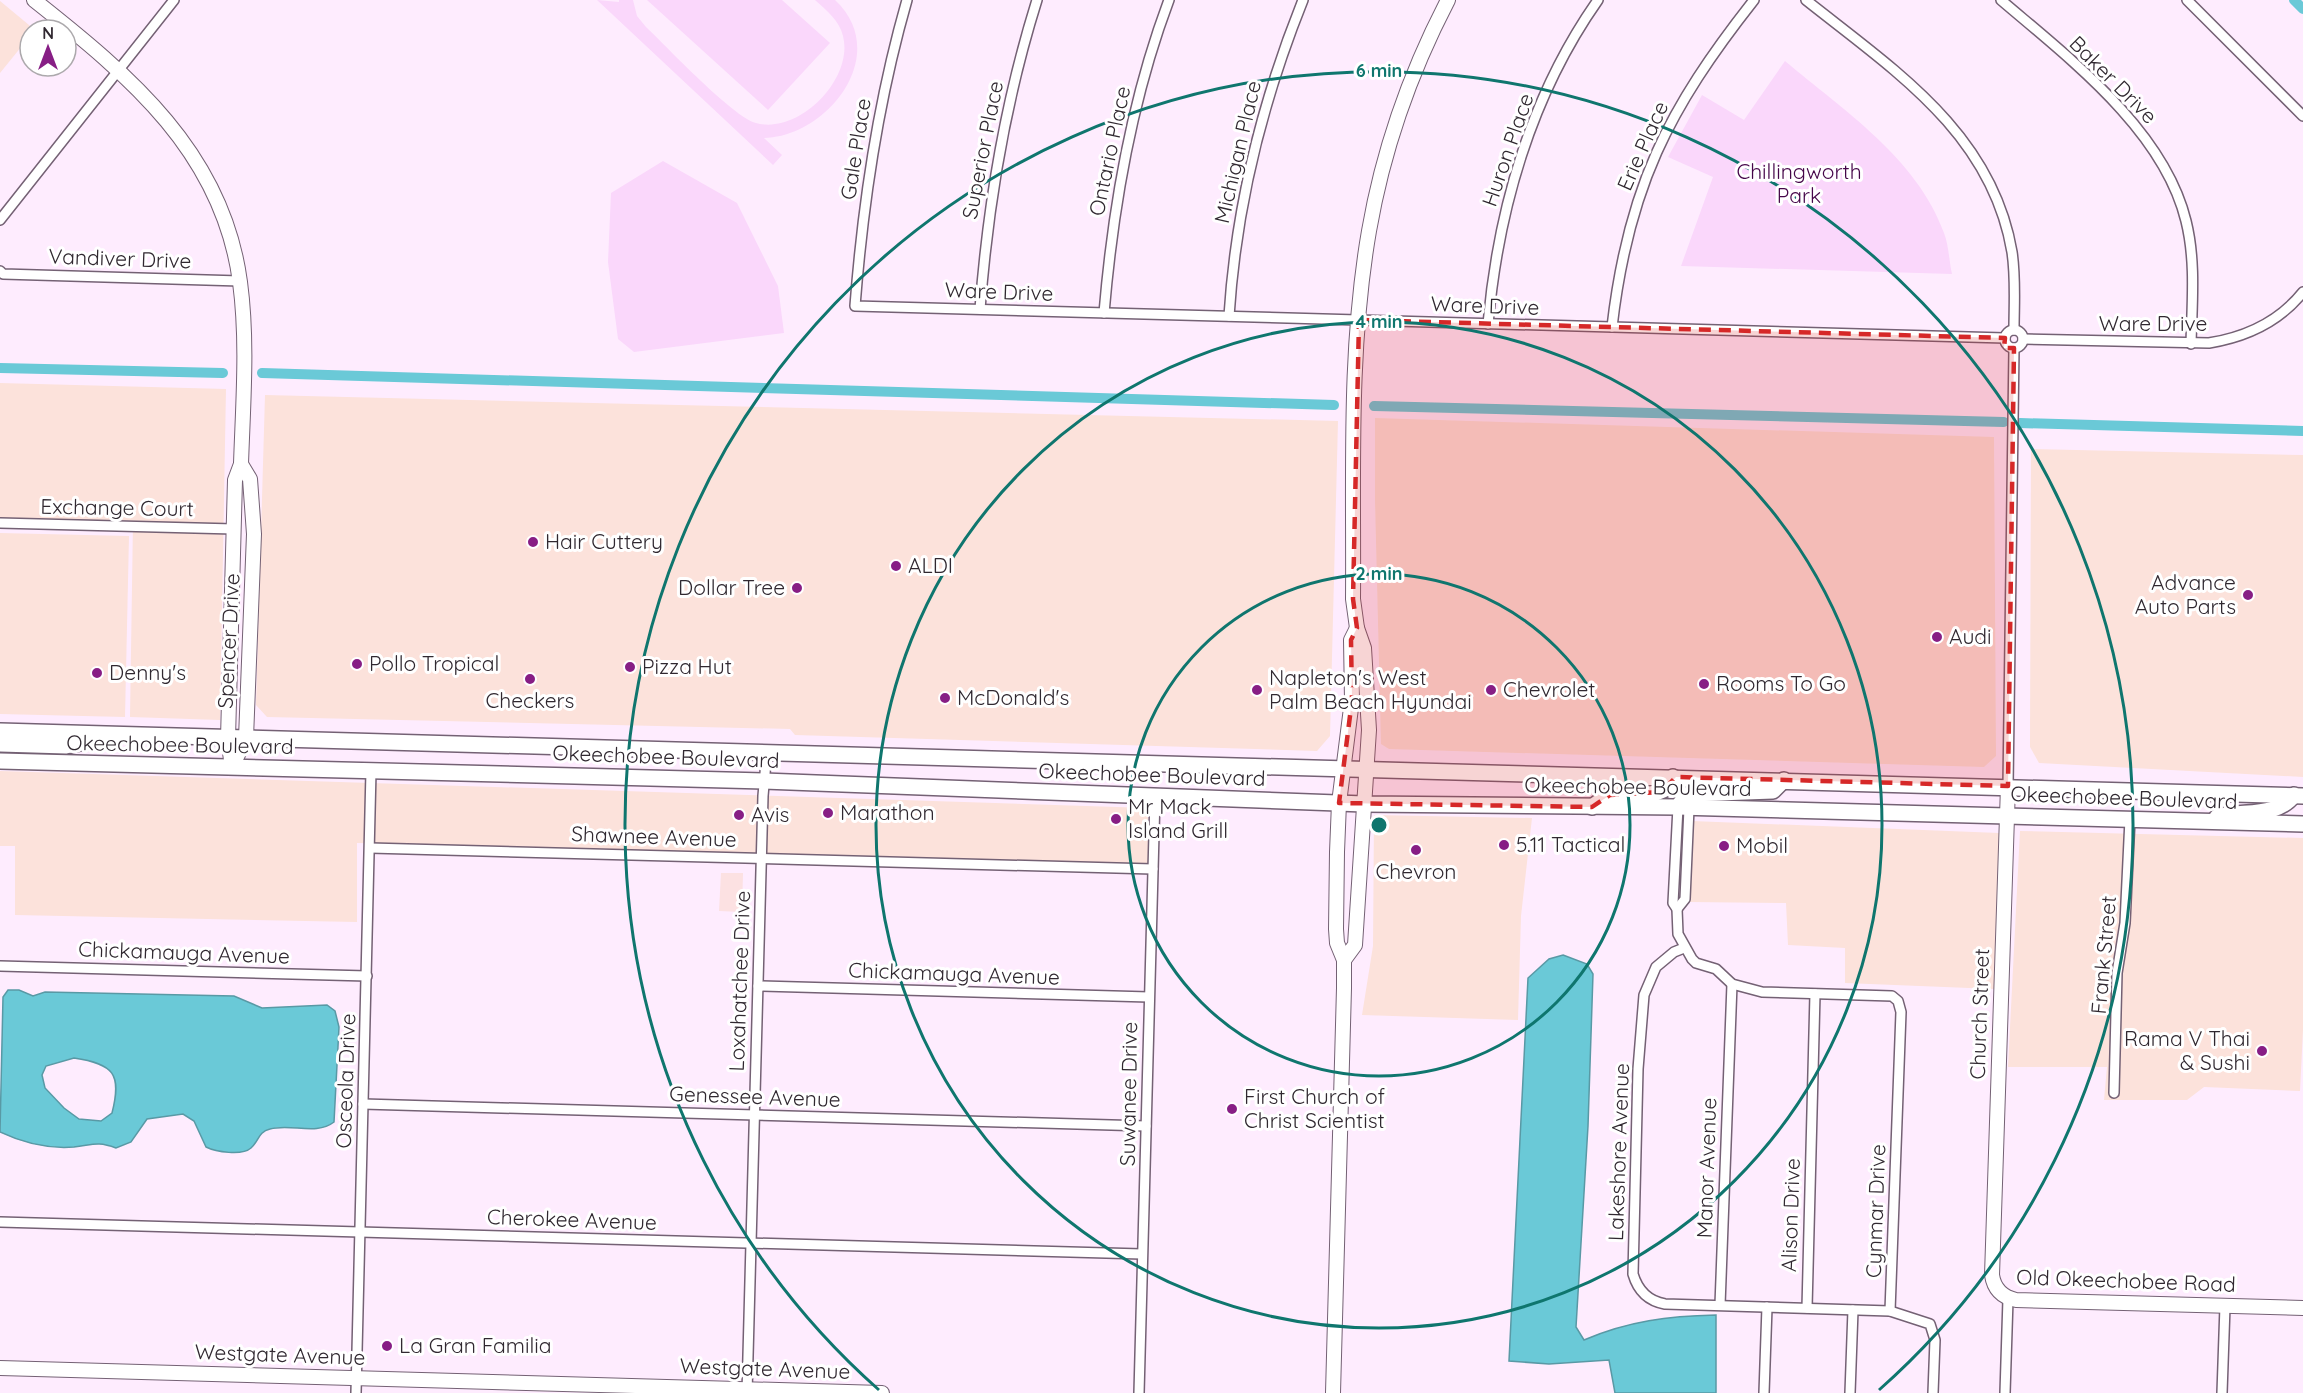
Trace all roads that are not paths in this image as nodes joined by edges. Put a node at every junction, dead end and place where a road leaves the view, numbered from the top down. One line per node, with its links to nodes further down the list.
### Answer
1 (34, 0): 13 (street, Spencer Drive)
2 (174, 0): 13 (street)
3 (907, 0): 19 (street, Gale Place)
4 (1037, 0): 20 (street, Superior Place)
5 (1169, 0): 21 (street, Ontario Place)
6 (1304, 0): 22 (street, Michigan Place)
7 (1448, 0): 23 (street)
8 (1598, 0): 24 (street, Huron Place)
9 (1754, 0): 25 (street, Erie Place)
10 (1806, 0): 26 (street)
11 (2001, 0): 29 (street, Baker Drive)
12 (2187, 0): 14 (street)
13 (118, 70): 15 (street); 17 (street, Spencer Drive)
14 (2303, 116)
15 (0, 220)
16 (0, 271): 17 (street, Vandiver Drive)
17 (240, 281): 31 (street, Spencer Drive)
18 (2303, 292): 29 (street, Ware Drive)
19 (855, 306): 20 (street, Ware Drive)
20 (980, 309): 21 (street, Ware Drive)
21 (1104, 313): 22 (street, Ware Drive)
22 (1229, 316): 23 (street, Ware Drive)
23 (1359, 320): 24 (street, Ware Drive); 36 (street)
24 (1488, 324): 25 (street, Ware Drive)
25 (1612, 327): 27 (street, Ware Drive)
26 (2014, 330): 27 (street); 28 (street)
27 (2005, 338): 30 (street)
28 (2023, 339): 29 (street, Ware Drive); 30 (street)
29 (2191, 344)
30 (2014, 348): 51 (street)
31 (241, 464): 33 (street, Spencer Drive); 35 (street, Spencer Drive)
32 (0, 523): 33 (street, Exchange Court)
33 (234, 529): 34 (street, Spencer Drive)
34 (232, 594): 35 (street); 39 (street, Spencer Drive)
35 (251, 618): 40 (street, Spencer Drive)
36 (1357, 628): 45 (street); 46 (street)
37 (0, 731): 38 (main road, Okeechobee Boulevard)
38 (118, 735): 39 (main road, Okeechobee Boulevard); 41 (main road)
39 (228, 738): 40 (main road, Okeechobee Boulevard); 44 (street, Spencer Drive)
40 (246, 738): 42 (main road, Okeechobee Boulevard); 44 (street, Spencer Drive)
41 (0, 744)
42 (767, 751): 46 (main road, Okeechobee Boulevard); 50 (street, Loxahatchee Drive)
43 (0, 761): 44 (main road, Okeechobee Boulevard)
44 (232, 767): 47 (main road, Okeechobee Boulevard)
45 (1368, 768): 46 (main road, Okeechobee Boulevard); 48 (main road, Okeechobee Boulevard); 55 (street)
46 (1344, 769): 54 (street)
47 (371, 771): 50 (main road, Okeechobee Boulevard); 62 (street, Osceola Drive)
48 (1673, 777): 49 (main road, Okeechobee Boulevard); 56 (main road)
49 (1784, 780): 51 (main road, Okeechobee Boulevard); 57 (main road)
50 (764, 781): 52 (main road, Okeechobee Boulevard); 63 (street, Loxahatchee Drive)
51 (2008, 786): 53 (main road, Okeechobee Boulevard); 58 (street, Church Street)
52 (1155, 796): 54 (main road, Okeechobee Boulevard); 64 (street, Suwanee Drive)
53 (2299, 796): 60 (main road)
54 (1339, 803): 55 (main road, Okeechobee Boulevard); 66 (street)
55 (1364, 804): 56 (main road, Okeechobee Boulevard); 66 (street)
56 (1592, 807): 57 (main road, Okeechobee Boulevard)
57 (1683, 808): 58 (main road, Okeechobee Boulevard); 65 (street)
58 (2007, 816): 59 (main road, Okeechobee Boulevard); 80 (street, Church Street)
59 (2130, 819): 60 (main road, Okeechobee Boulevard); 73 (street, Frank Street)
60 (2199, 821): 61 (main road, Okeechobee Boulevard)
61 (2300, 821)
62 (370, 848): 63 (street, Shawnee Avenue); 68 (street, Osceola Drive)
63 (761, 858): 64 (street, Shawnee Avenue); 70 (street, Loxahatchee Drive)
64 (1152, 869): 72 (street, Suwanee Drive)
65 (1684, 948): 69 (street); 83 (street, Lakeshore Avenue)
66 (1344, 960): 96 (street)
67 (0, 966): 68 (street, Chickamauga Avenue)
68 (367, 976): 74 (street, Osceola Drive)
69 (1732, 984): 71 (street); 83 (street, Manor Avenue)
70 (758, 987): 72 (street, Chickamauga Avenue); 75 (street, Loxahatchee Drive)
71 (1815, 994): 86 (street, Alison Drive); 89 (street, Cynmar Drive)
72 (1149, 997): 76 (street, Suwanee Drive)
73 (2114, 1093)
74 (363, 1104): 75 (street, Genessee Avenue); 78 (street, Osceola Drive)
75 (754, 1115): 76 (street, Genessee Avenue); 79 (street, Loxahatchee Drive)
76 (1146, 1126): 81 (street, Suwanee Drive)
77 (0, 1222): 78 (street, Cherokee Avenue)
78 (360, 1232): 79 (street, Cherokee Avenue); 91 (street, Osceola Drive)
79 (751, 1243): 81 (street, Cherokee Avenue); 92 (street, Loxahatchee Drive)
80 (1993, 1244): 82 (street, Old Okeechobee Road)
81 (1142, 1254): 95 (street, Suwanee Drive)
82 (2008, 1299): 84 (street, Old Okeechobee Road); 100 (street)
83 (1720, 1305): 85 (street)
84 (2225, 1306): 87 (street, Old Okeechobee Road); 101 (street)
85 (1767, 1307): 86 (street); 97 (street)
86 (1807, 1308): 88 (street)
87 (2303, 1308)
88 (1853, 1310): 89 (street); 98 (street)
89 (1890, 1311): 99 (street)
90 (0, 1368): 91 (street, Westgate Avenue)
91 (356, 1378): 92 (street, Westgate Avenue); 93 (street, Osceola Drive)
92 (747, 1391): 94 (street, Westgate Avenue)
93 (356, 1393)
94 (882, 1393)
95 (1139, 1393)
96 (1333, 1393)
97 (1764, 1393)
98 (1850, 1393)
99 (1933, 1393)
100 (2005, 1393)
101 (2222, 1393)

